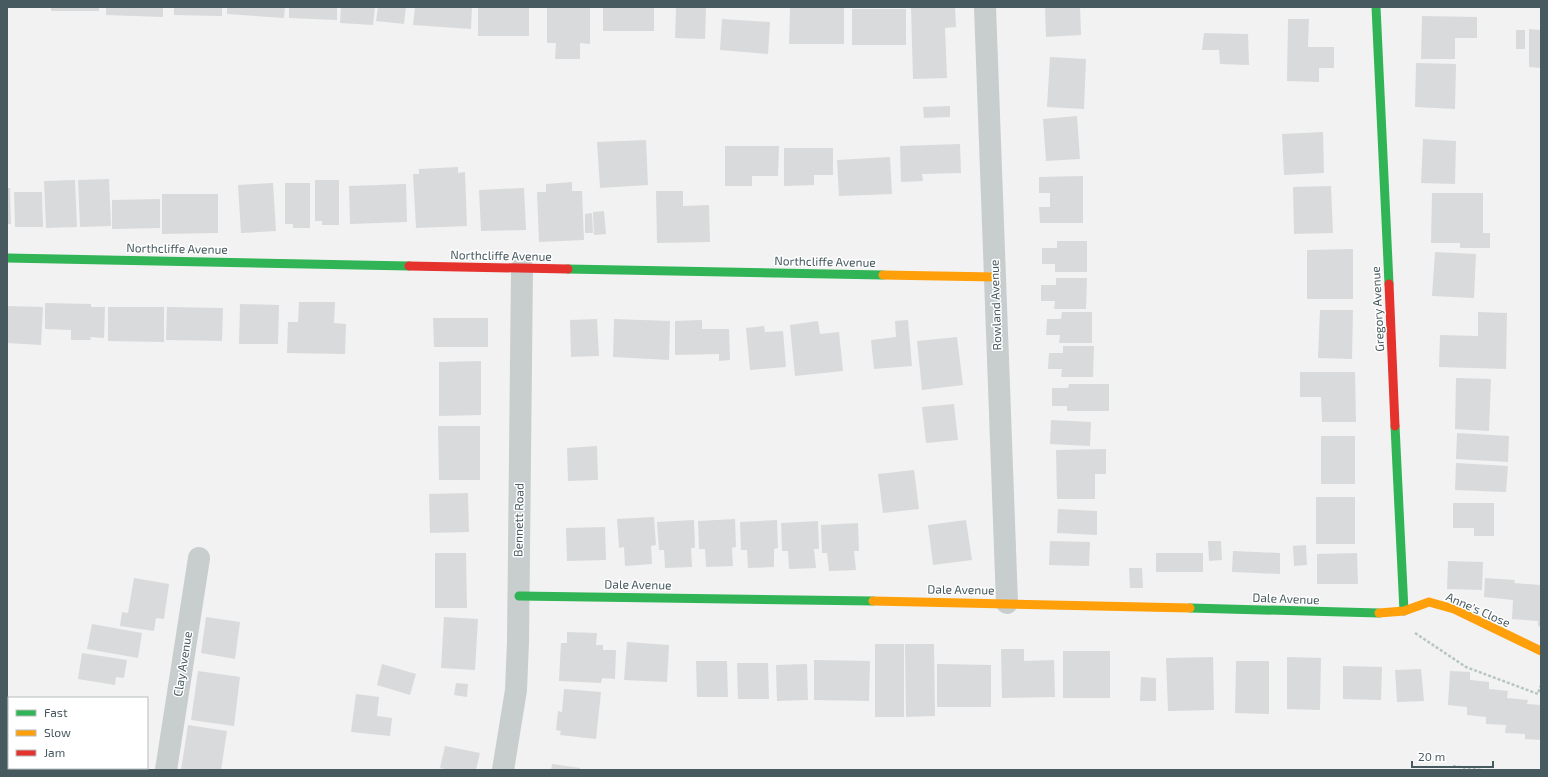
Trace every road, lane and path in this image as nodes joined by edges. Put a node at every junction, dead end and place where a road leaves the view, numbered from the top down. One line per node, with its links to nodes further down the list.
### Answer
1 (985, 7): 5 (street, Rowland Avenue)
2 (1376, 7): 9 (street, Gregory Avenue)
3 (7, 258): 4 (street, Northcliffe Avenue)
4 (522, 268): 5 (street, Northcliffe Avenue); 7 (street, Bennett Road)
5 (995, 277): 8 (street, Rowland Avenue)
6 (199, 558): 14 (street, Clay Avenue)
7 (518, 596): 8 (street, Dale Avenue); 15 (street, Bennett Road)
8 (1007, 603): 9 (street, Dale Avenue)
9 (1404, 611): 11 (street, Anne's Close)
10 (1414, 633): 12 (path)
11 (1541, 651)
12 (1541, 687)
13 (1454, 766): 16 (path)
14 (166, 770)
15 (503, 770)
16 (1480, 770)

